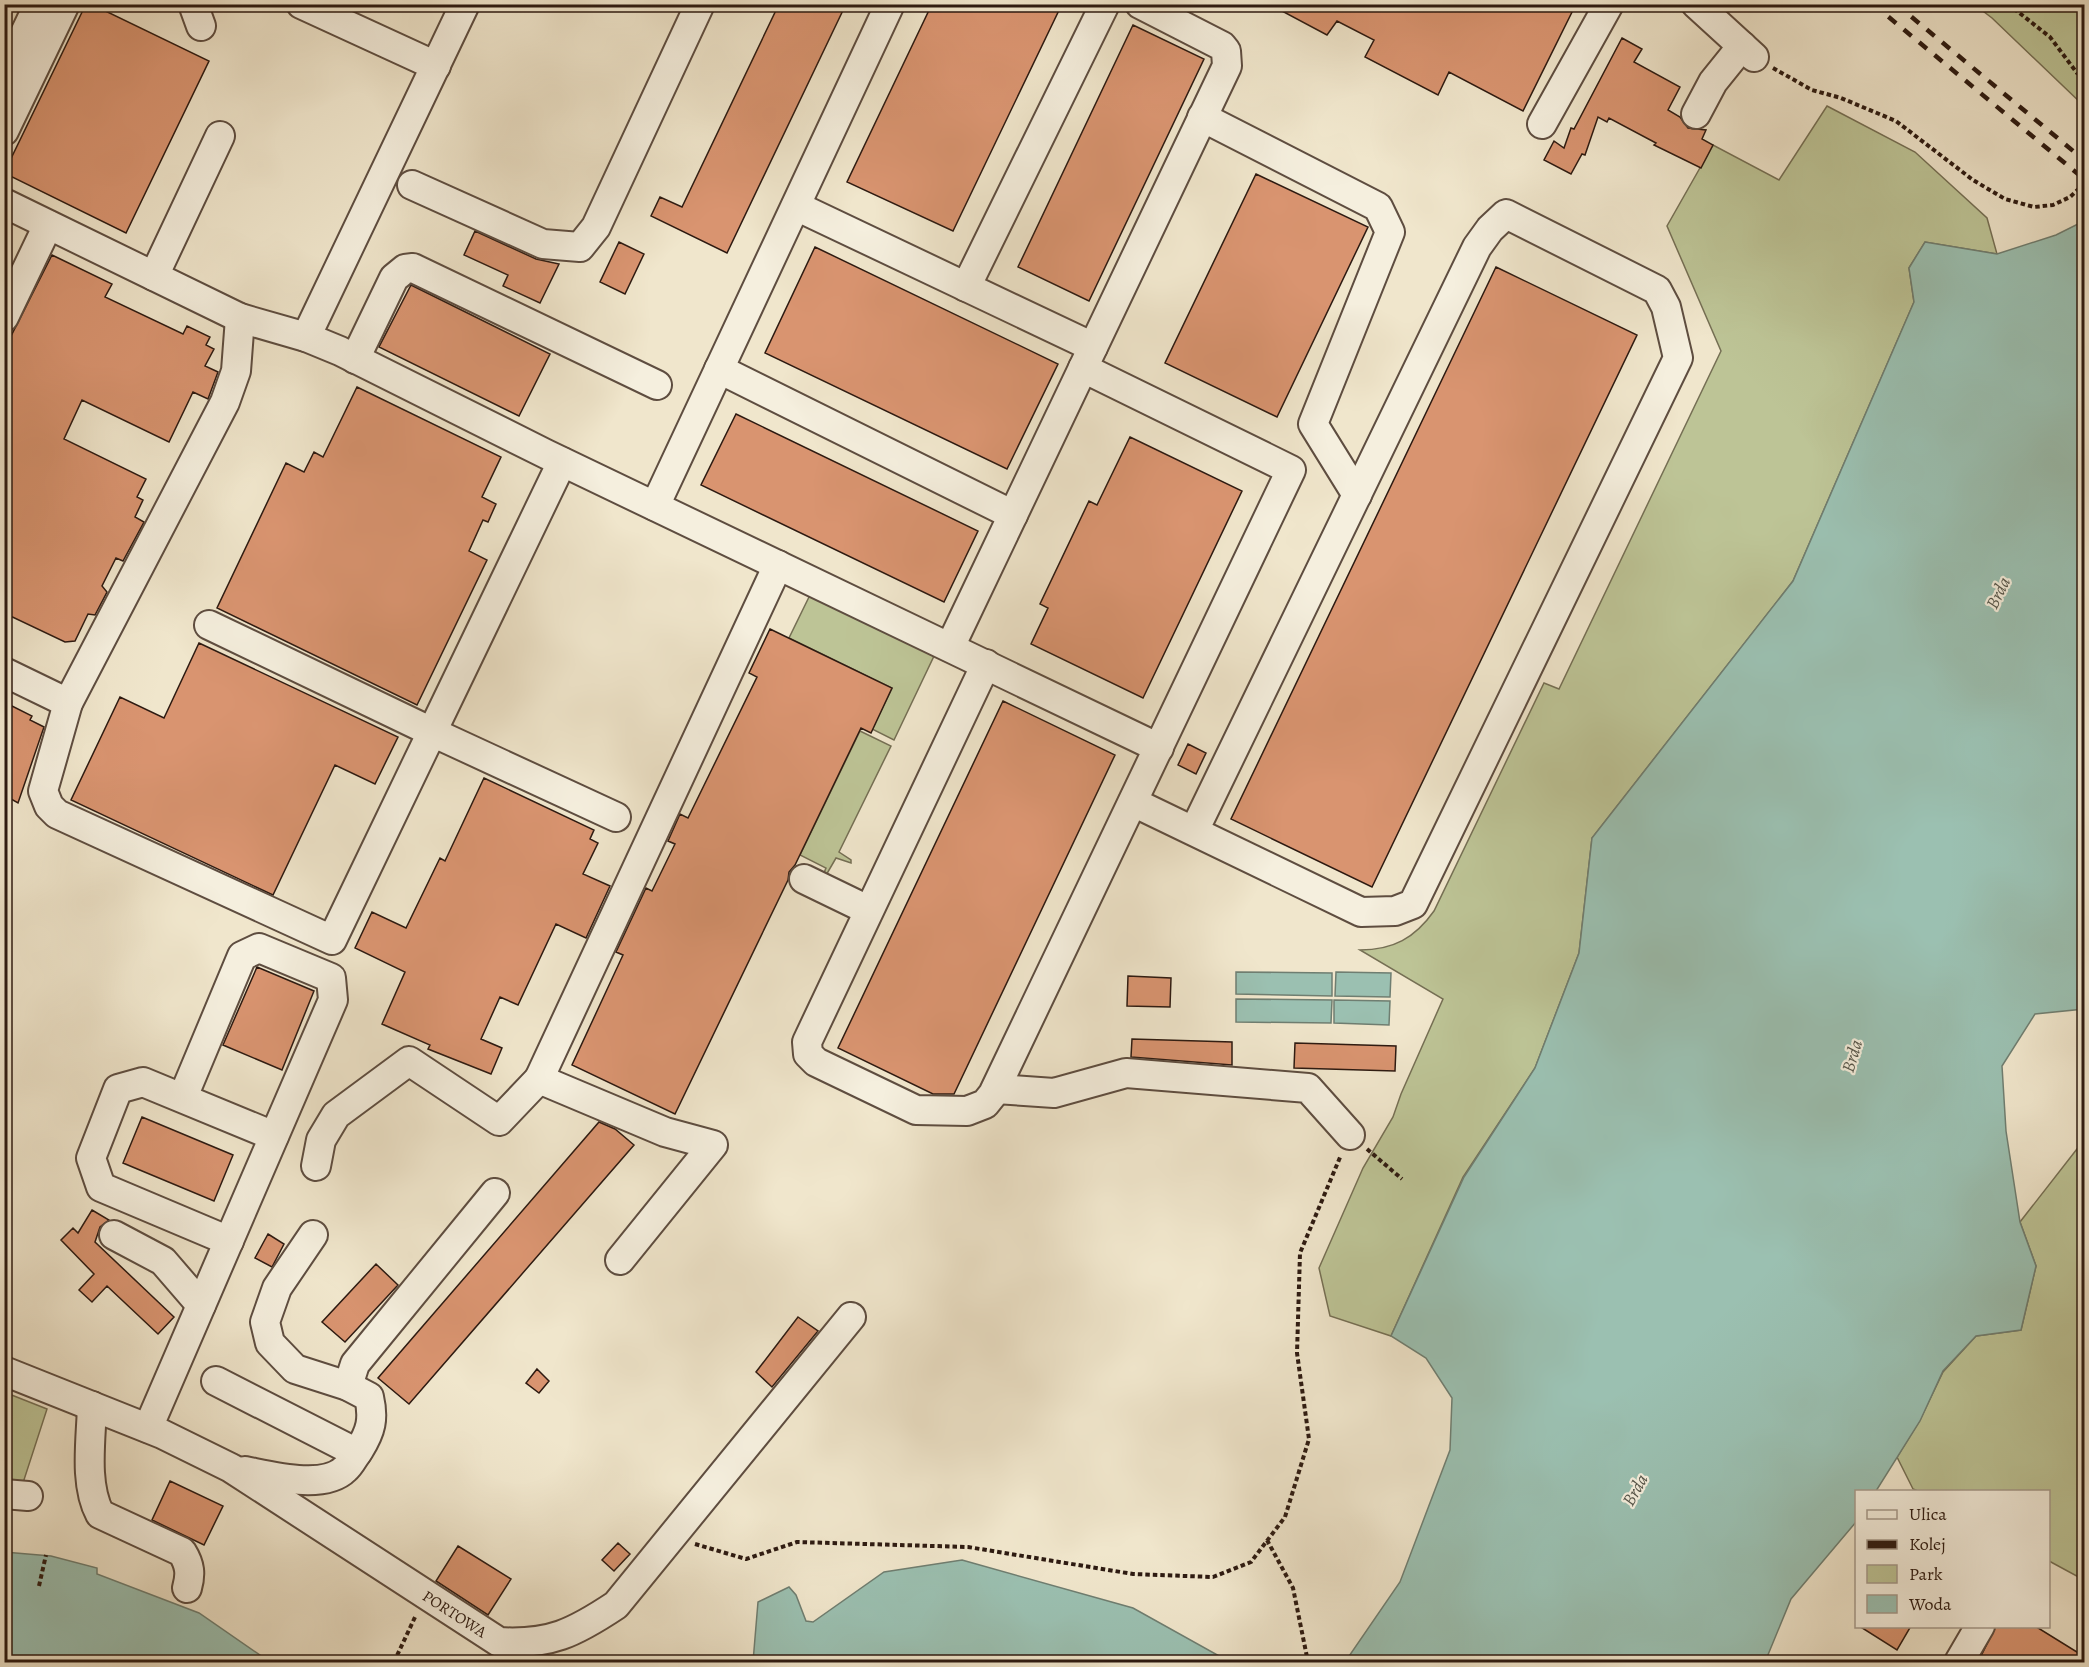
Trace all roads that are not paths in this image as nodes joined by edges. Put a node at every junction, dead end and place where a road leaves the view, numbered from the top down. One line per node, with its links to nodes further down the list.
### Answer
1 (39, 4): 13 (street)
2 (66, 4): 17 (street)
3 (301, 4): 12 (street)
4 (465, 4): 12 (street)
5 (700, 4): 19 (street)
6 (890, 4): 20 (street)
7 (1105, 4): 24 (street)
8 (1140, 4): 11 (street)
9 (1609, 4): 16 (street)
10 (1696, 4): 14 (street)
11 (1172, 12): 15 (street)
12 (436, 66): 27 (street)
13 (4, 77)
14 (1696, 114)
15 (1202, 117): 28 (street); 33 (street)
16 (1542, 124)
17 (4, 131)
18 (220, 136): 23 (street)
19 (412, 185)
20 (796, 206): 24 (street); 30 (street)
21 (7, 212): 22 (street)
22 (48, 225): 23 (street); 25 (street)
23 (154, 276): 26 (street)
24 (966, 287): 28 (street)
25 (4, 317)
26 (240, 318): 27 (street); 41 (street)
27 (306, 337): 29 (street)
28 (1088, 358): 35 (street); 43 (street)
29 (355, 359): 31 (street); 32 (street)
30 (719, 369): 34 (street); 35 (street)
31 (657, 385)
32 (562, 462): 34 (street); 42 (street)
33 (1357, 495): 46 (street); 46 (street)
34 (655, 506): 36 (street)
35 (1013, 515): 38 (street)
36 (778, 565): 38 (street); 49 (street)
37 (209, 625): 42 (street)
38 (950, 647): 39 (street)
39 (986, 664): 43 (street); 48 (street)
40 (4, 672): 41 (street)
41 (68, 703): 42 (street)
42 (432, 732): 45 (street)
43 (1159, 748): 44 (street)
44 (1133, 802): 46 (street); 50 (street)
45 (616, 817)
46 (1194, 831)
47 (804, 879): 48 (street)
48 (868, 910): 50 (street)
49 (539, 1079): 54 (street); 59 (street)
50 (996, 1089): 53 (street)
51 (183, 1097): 52 (street); 52 (street); 58 (street)
52 (274, 1136): 58 (street)
53 (1350, 1136)
54 (316, 1166)
55 (495, 1193): 64 (street)
56 (313, 1234): 64 (street)
57 (114, 1235): 60 (street)
58 (229, 1241): 60 (street)
59 (620, 1260)
60 (201, 1305): 66 (street)
61 (852, 1317): 68 (street, PORTOWA)
62 (4, 1371): 65 (street, PORTOWA)
63 (216, 1381): 67 (street)
64 (348, 1386): 67 (street)
65 (92, 1406): 66 (street, PORTOWA); 69 (street)
66 (148, 1428): 68 (street, PORTOWA)
67 (357, 1453): 68 (street)
68 (231, 1468)
69 (187, 1588)
70 (1979, 1628): 71 (street)
71 (1959, 1662)

